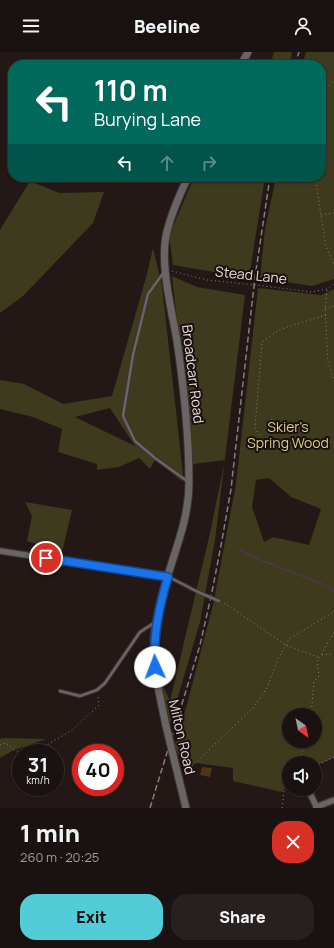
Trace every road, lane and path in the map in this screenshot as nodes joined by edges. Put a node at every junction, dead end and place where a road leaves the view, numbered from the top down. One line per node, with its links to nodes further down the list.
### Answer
1 (334, 79): 2 (path)
2 (326, 90)
3 (186, 182): 8 (street, Broadcarr Road)
4 (316, 182): 6 (path)
5 (334, 213): 6 (path)
6 (322, 215): 7 (path)
7 (334, 264)
8 (165, 270): 10 (path, Stead Lane); 16 (street, Broadcarr Road); 16 (lane)
9 (334, 284): 10 (path, Stead Lane)
10 (327, 289): 12 (path)
11 (334, 306): 12 (path)
12 (325, 309): 13 (path)
13 (326, 315): 14 (path); 15 (path)
14 (334, 381)
15 (334, 442)
16 (189, 483): 18 (street, Broadcarr Road)
17 (0, 551): 18 (street)
18 (168, 577): 19 (lane, bridge); 21 (street, Milton Road)
19 (219, 601): 23 (path)
20 (334, 612): 23 (path)
21 (157, 622): 27 (lane); 37 (street, Milton Road, bridge)
22 (334, 632): 25 (path)
23 (286, 645): 26 (path); 33 (path)
24 (334, 654): 25 (path)
25 (321, 655): 26 (path)
26 (320, 658): 29 (path)
27 (97, 690): 28 (lane); 30 (path)
28 (60, 691)
29 (312, 708)
30 (0, 745)
31 (334, 757): 32 (path)
32 (322, 763)
33 (189, 769)
34 (283, 796): 38 (path)
35 (311, 796): 39 (street)
36 (334, 800): 39 (street)
37 (186, 808)
38 (282, 808)
39 (316, 808)

